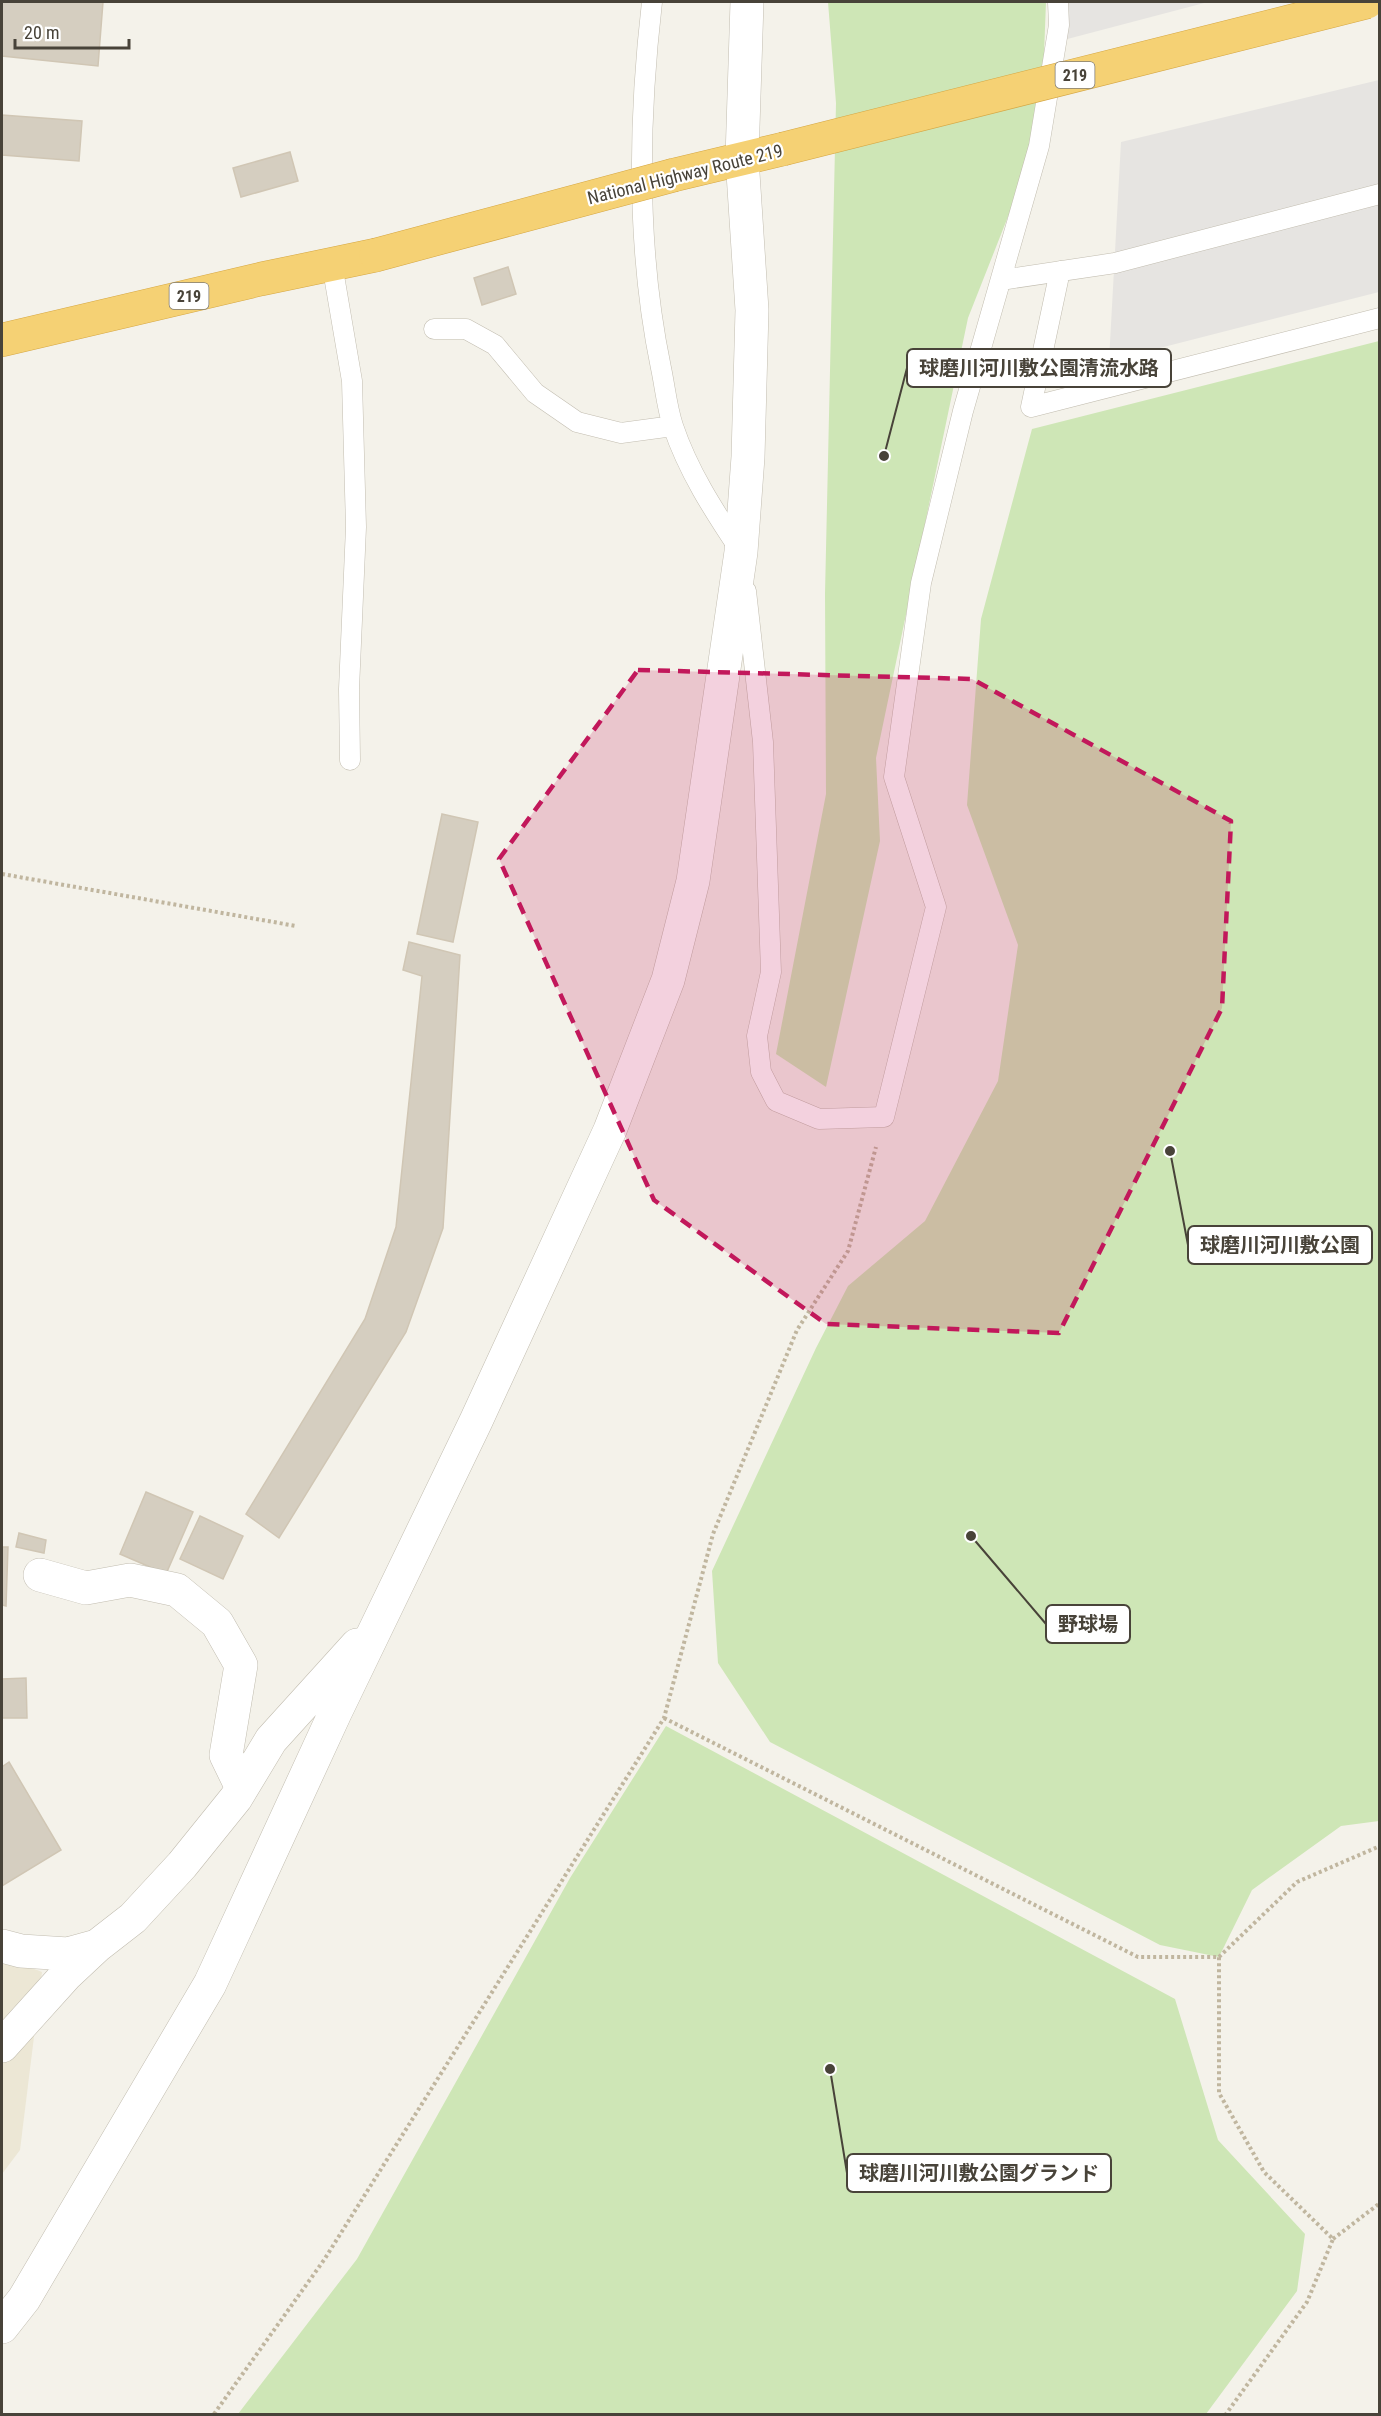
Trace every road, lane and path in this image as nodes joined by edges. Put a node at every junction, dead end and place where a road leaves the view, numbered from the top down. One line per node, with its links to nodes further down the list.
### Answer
1 (652, 2): 13 (lane)
2 (747, 2): 5 (street)
3 (1058, 2): 9 (lane)
4 (1367, 2): 5 (highway, National Highway Route 219 / 219, bridge)
5 (742, 158): 7 (highway, National Highway Route 219 / 219, bridge); 14 (street)
6 (1380, 194): 8 (lane)
7 (332, 264): 12 (highway, National Highway Route 219 / 219); 15 (lane)
8 (1060, 271): 9 (lane); 10 (lane)
9 (1001, 279): 18 (lane)
10 (1380, 318)
11 (434, 330): 13 (lane)
12 (2, 340)
13 (673, 426): 14 (lane)
14 (741, 552): 18 (lane); 20 (street)
15 (350, 760)
16 (2, 874): 17 (path)
17 (296, 926)
18 (884, 1117): 21 (path)
19 (40, 1575): 22 (street)
20 (378, 1623): 22 (street); 30 (street)
21 (664, 1718): 26 (path); 31 (path)
22 (242, 1788): 25 (street)
23 (1380, 1846): 26 (path)
24 (2, 1946): 25 (street)
25 (97, 1946): 27 (street)
26 (1218, 1957): 29 (path)
27 (2, 2046)
28 (1380, 2203): 29 (path)
29 (1333, 2239): 32 (path)
30 (2, 2327)
31 (214, 2415)
32 (1226, 2415)

